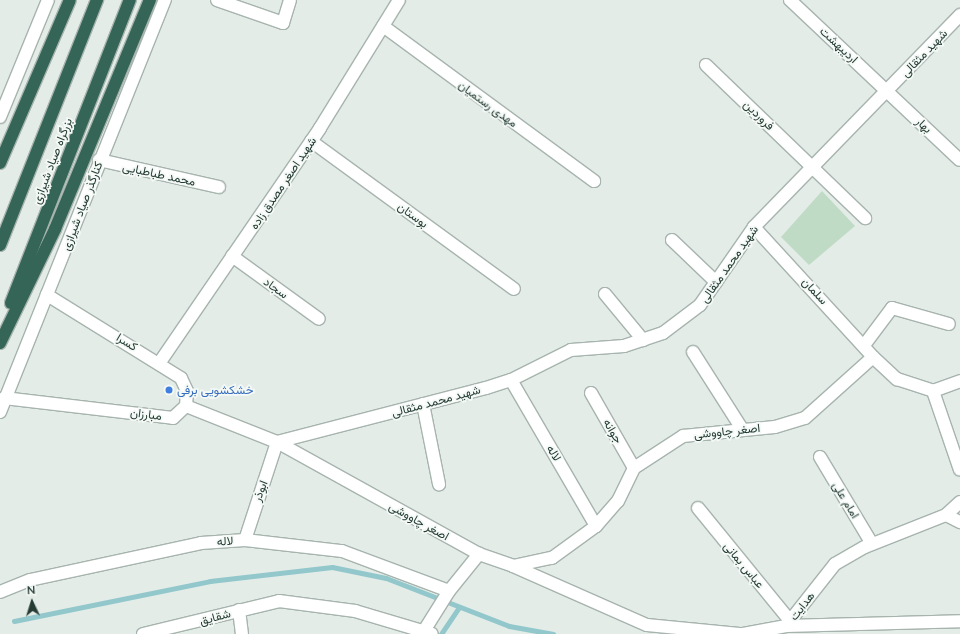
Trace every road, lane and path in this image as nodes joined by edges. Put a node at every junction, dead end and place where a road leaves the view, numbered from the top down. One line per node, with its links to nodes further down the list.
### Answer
1 (48, 0): 15 (street)
2 (70, 0): 19 (highway)
3 (97, 0): 26 (highway, بزرگراه صیاد شیرازی)
4 (130, 0): 34 (highway, بزرگراه صیاد شیرازی)
5 (150, 0): 36 (highway)
6 (165, 0): 17 (street, کنارگذر صیاد شیرازی)
7 (217, 0): 8 (street)
8 (290, 0)
9 (399, 0): 12 (street, شهید اصغر مصدق زاده)
10 (790, 0): 14 (street, اردیبهشت)
11 (960, 14): 14 (street, شهید مثقالی)
12 (383, 26): 16 (street, شهید اصغر مصدق زاده); 21 (street, مهدی رستمیان)
13 (706, 65): 20 (street, فروردین)
14 (887, 90): 18 (street, بهار); 20 (street, شهید محمد مثقالی)
15 (0, 117)
16 (311, 141): 27 (street, شهید اصغر مصدق زاده); 29 (street, بوستان)
17 (100, 160): 22 (street, محمد طباطبایی); 30 (street, کنارگذر صیاد شیرازی)
18 (960, 160)
19 (0, 163)
20 (811, 166): 23 (street, فروردین); 24 (street, شهید محمد مثقالی)
21 (594, 181)
22 (219, 187)
23 (865, 218)
24 (754, 227): 28 (street, شهید محمد مثقالی); 37 (street, سلمان)
25 (672, 240): 28 (street)
26 (0, 245)
27 (232, 256): 32 (street, سجاد); 40 (street, شهید اصغر مصدق زاده)
28 (716, 282): 35 (street, شهید محمد مثقالی)
29 (514, 289)
30 (47, 294): 40 (street, کسرا); 45 (street, کنارگذر صیاد شیرازی)
31 (605, 294): 35 (street)
32 (319, 319)
33 (949, 324): 37 (street)
34 (0, 332)
35 (643, 340): 41 (street, شهید محمد مثقالی)
36 (0, 343)
37 (865, 344): 39 (street, سلمان)
38 (693, 352): 49 (street)
39 (873, 357): 43 (street); 49 (street, اصغر چاووشی)
40 (160, 362): 47 (street, کسرا)
41 (511, 380): 46 (street, شهید محمد مثقالی); 59 (street, لاله)
42 (960, 381): 43 (street)
43 (933, 391): 53 (street)
44 (591, 393): 52 (street, جوانه)
45 (4, 398): 47 (street, مبارزان); 48 (street, کنارگذر صیاد شیرازی)
46 (423, 404): 50 (street, شهید محمد مثقالی); 54 (street)
47 (186, 406): 50 (street)
48 (0, 412)
49 (742, 428): 52 (street, اصغر چاووشی)
50 (277, 442): 60 (street, ابوذر); 62 (street, اصغر چاووشی)
51 (820, 457): 61 (street, امام علی)
52 (634, 468): 59 (street)
53 (960, 470)
54 (439, 484)
55 (960, 502): 57 (street)
56 (698, 508): 68 (street, عباس بمانی)
57 (946, 515): 58 (street); 61 (street, هدایت)
58 (960, 522)
59 (596, 526): 63 (street)
60 (245, 540): 64 (street, لاله); 65 (street, لاله)
61 (872, 544): 68 (street, هدایت)
62 (479, 554): 63 (street, اصغر چاووشی); 64 (street)
63 (513, 566): 72 (street, اصغر چاووشی)
64 (449, 591): 69 (street)
65 (0, 592)
66 (239, 610): 69 (street); 70 (street, شقایق); 71 (street)
67 (960, 621): 68 (street, هدایت)
68 (788, 623): 73 (street)
69 (427, 633)
70 (143, 634)
71 (242, 634)
72 (740, 634)
73 (743, 634)

